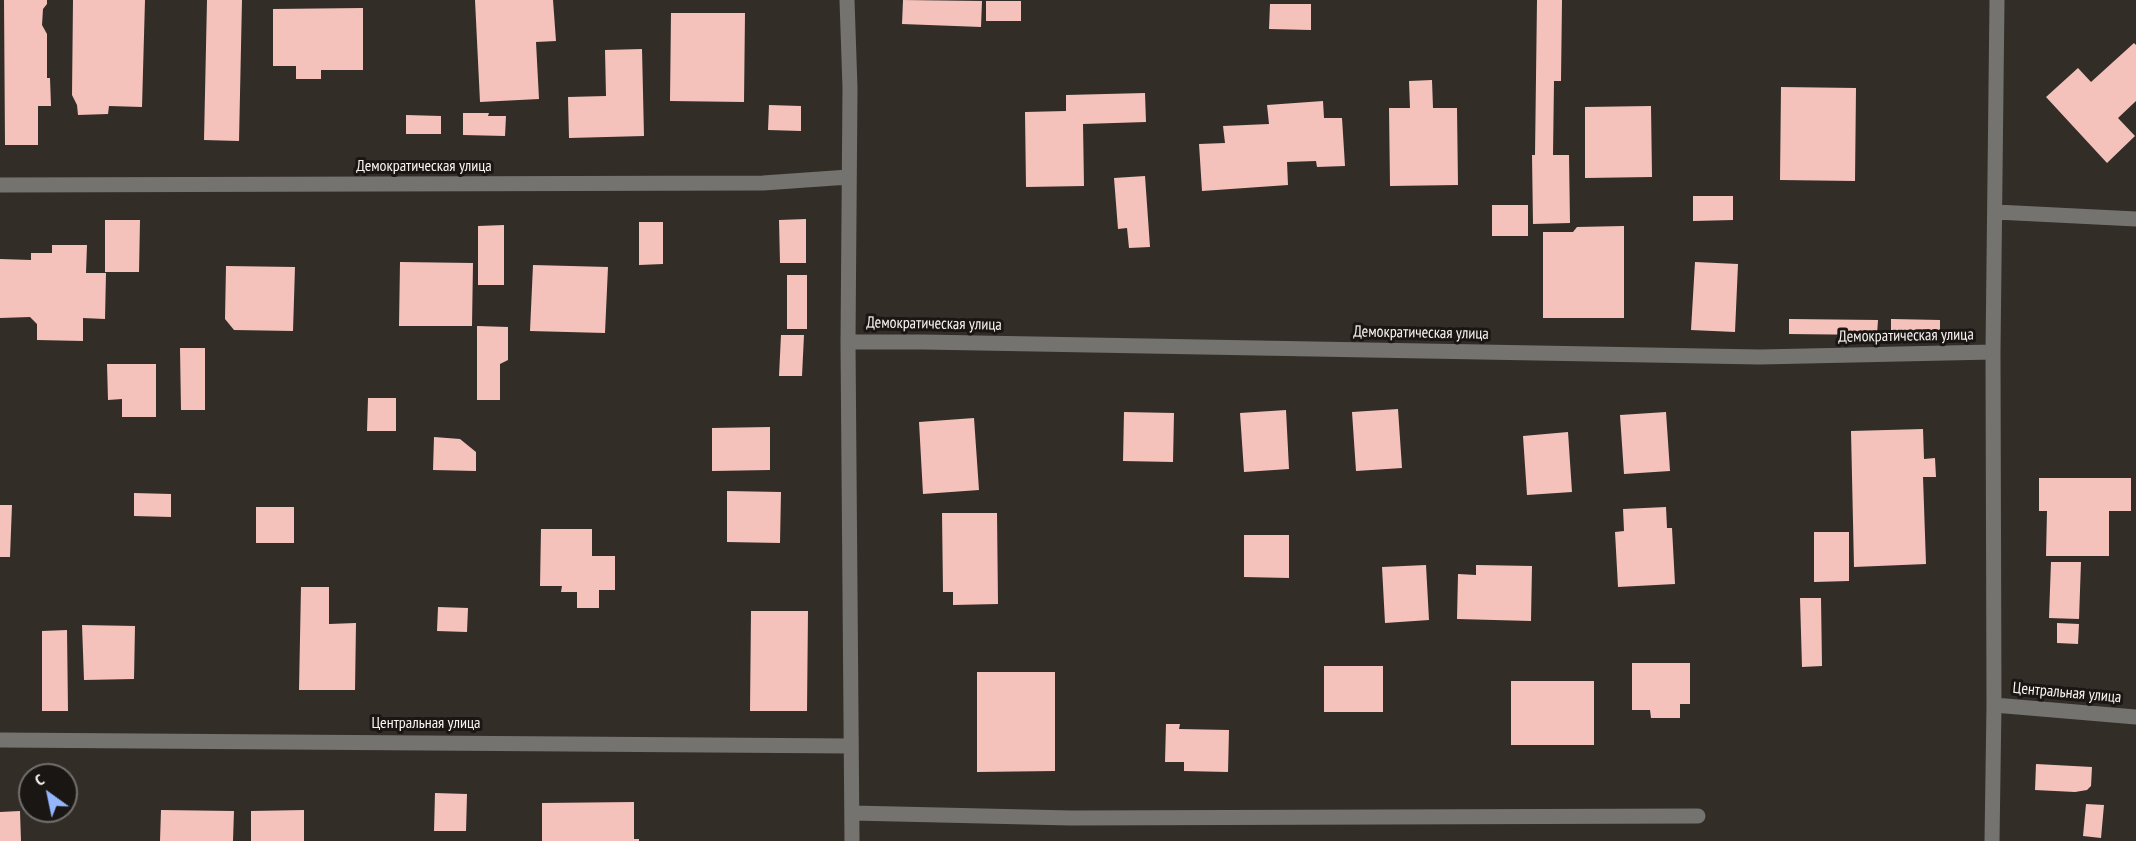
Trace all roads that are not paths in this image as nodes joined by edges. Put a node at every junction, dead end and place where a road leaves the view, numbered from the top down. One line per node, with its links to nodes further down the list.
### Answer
1 (847, 0): 3 (street)
2 (1997, 0): 5 (street)
3 (849, 177): 4 (street, Демократическая улица); 7 (street)
4 (0, 184)
5 (1996, 212): 6 (street); 8 (street)
6 (2136, 219)
7 (848, 342): 8 (street, Демократическая улица); 12 (street)
8 (1993, 352): 9 (street)
9 (1994, 705): 10 (street, Центральная улица); 16 (street)
10 (2136, 717)
11 (0, 740): 12 (street, Центральная улица)
12 (851, 746): 13 (street)
13 (852, 813): 14 (street); 15 (street)
14 (1698, 816)
15 (852, 841)
16 (1992, 841)

